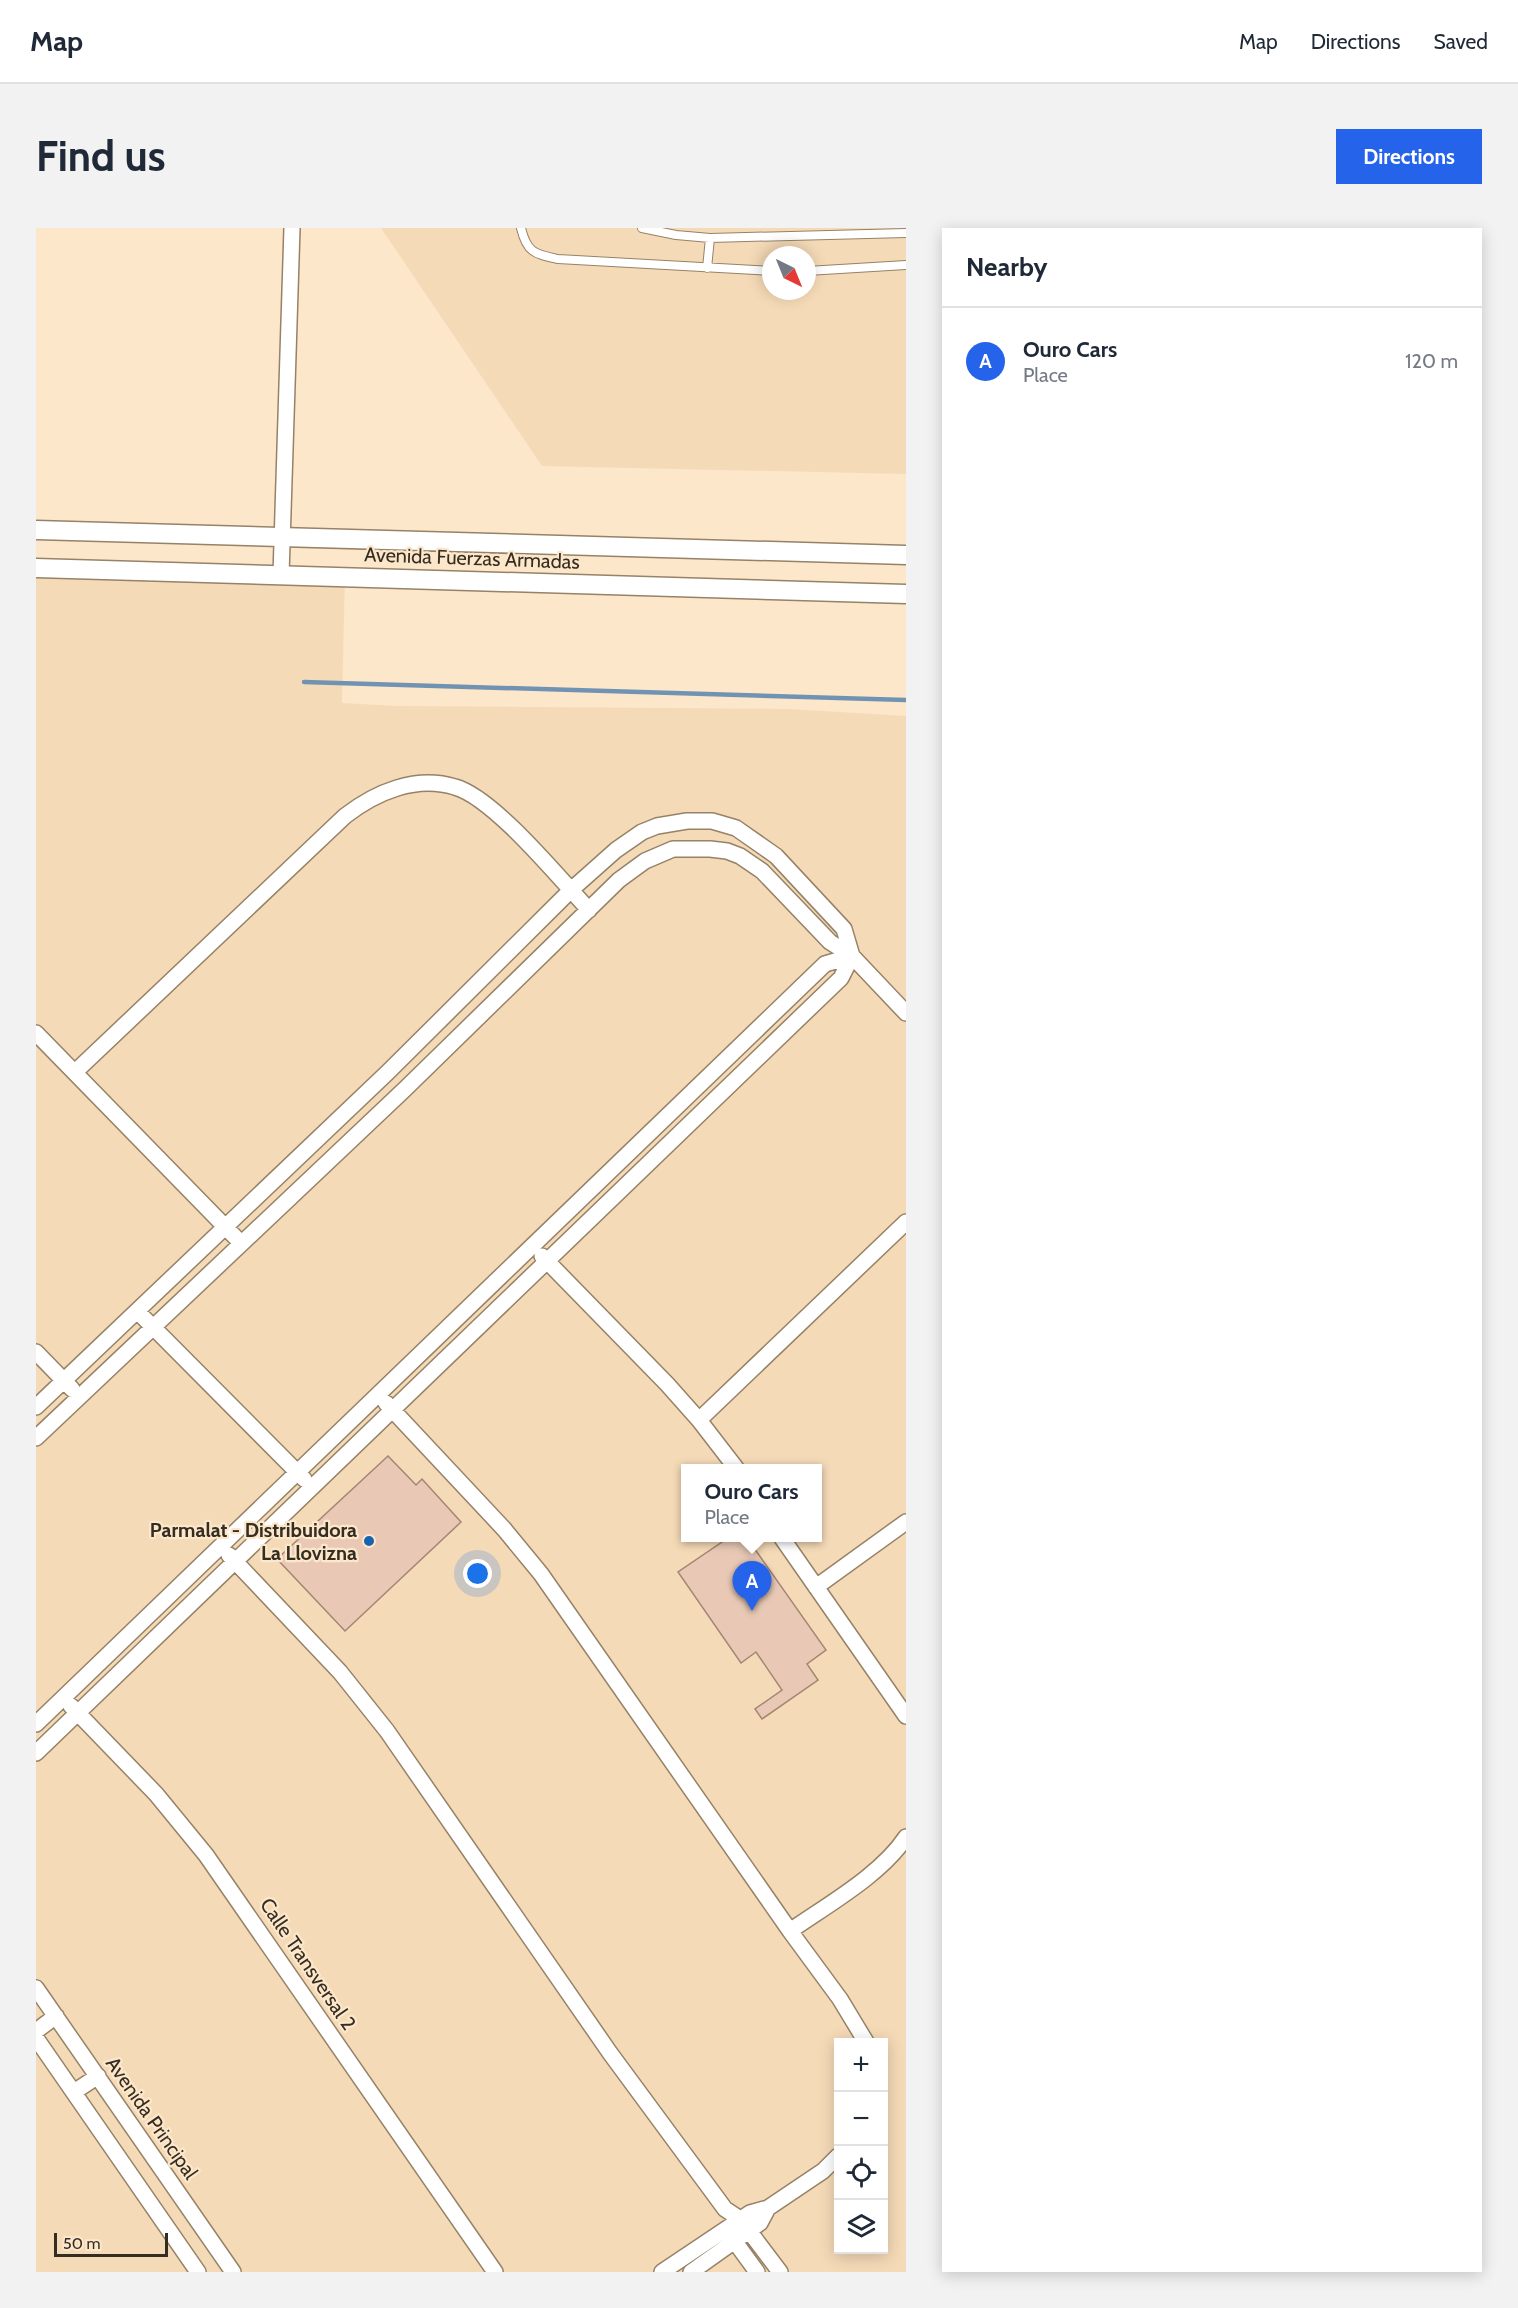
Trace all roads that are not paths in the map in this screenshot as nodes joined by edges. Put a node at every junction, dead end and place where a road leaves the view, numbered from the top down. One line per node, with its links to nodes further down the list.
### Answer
1 (292, 228): 11 (street)
2 (521, 228): 7 (lane)
3 (642, 228): 5 (lane)
4 (906, 233): 5 (lane)
5 (710, 238): 7 (lane)
6 (906, 265): 8 (lane)
7 (707, 268): 9 (lane)
8 (816, 270)
9 (762, 271)
10 (36, 530): 11 (street, Avenida Fuerzas Armadas)
11 (283, 536): 12 (street, Avenida Fuerzas Armadas); 14 (street)
12 (906, 555)
13 (36, 568): 14 (street, Avenida Fuerzas Armadas)
14 (281, 575): 15 (street, Avenida Fuerzas Armadas)
15 (906, 594)
16 (776, 856): 17 (street); 18 (street); 20 (street)
17 (762, 871): 19 (street); 20 (street)
18 (571, 890): 19 (street); 23 (street); 24 (street)
19 (589, 910): 25 (street)
20 (852, 956): 21 (street); 29 (street); 30 (street)
21 (906, 1013)
22 (36, 1033): 23 (street)
23 (75, 1072): 27 (street)
24 (388, 1072): 25 (street); 27 (street)
25 (405, 1089): 28 (street)
26 (906, 1222): 39 (street)
27 (224, 1228): 28 (street); 31 (street)
28 (241, 1243): 32 (street)
29 (533, 1247): 30 (street); 35 (street)
30 (548, 1261): 38 (street); 39 (street)
31 (137, 1311): 32 (street); 34 (street)
32 (153, 1327): 36 (street); 42 (street)
33 (36, 1352): 34 (street)
34 (65, 1381): 36 (street); 37 (street)
35 (378, 1395): 38 (street); 42 (street)
36 (79, 1396): 40 (street)
37 (36, 1407)
38 (393, 1410): 43 (street); 55 (street)
39 (699, 1420): 41 (street)
40 (36, 1438)
41 (733, 1464)
42 (297, 1473): 43 (street); 46 (street)
43 (312, 1488): 47 (street)
44 (906, 1522): 48 (street)
45 (785, 1542): 48 (street)
46 (220, 1546): 47 (street); 49 (street)
47 (235, 1562): 50 (street); 64 (street)
48 (816, 1587): 51 (street)
49 (63, 1698): 50 (street, Calle Transversal 2); 52 (street)
50 (78, 1713): 53 (street); 69 (street, Calle Transversal 2)
51 (906, 1716)
52 (36, 1724)
53 (36, 1752)
54 (906, 1837): 55 (street)
55 (790, 1931): 60 (street)
56 (36, 1988): 57 (street, Avenida Principal)
57 (56, 2016): 58 (street); 61 (street, Avenida Principal)
58 (36, 2031)
59 (36, 2038): 62 (street)
60 (863, 2038)
61 (98, 2076): 62 (street); 68 (street, Avenida Principal)
62 (74, 2092): 67 (street)
63 (834, 2160): 65 (street)
64 (725, 2209): 65 (street); 66 (street)
65 (744, 2225): 66 (street); 73 (street)
66 (730, 2235): 70 (street); 71 (street); 72 (street)
67 (198, 2272)
68 (233, 2272)
69 (495, 2272)
70 (662, 2272)
71 (691, 2272)
72 (757, 2272)
73 (780, 2272)

